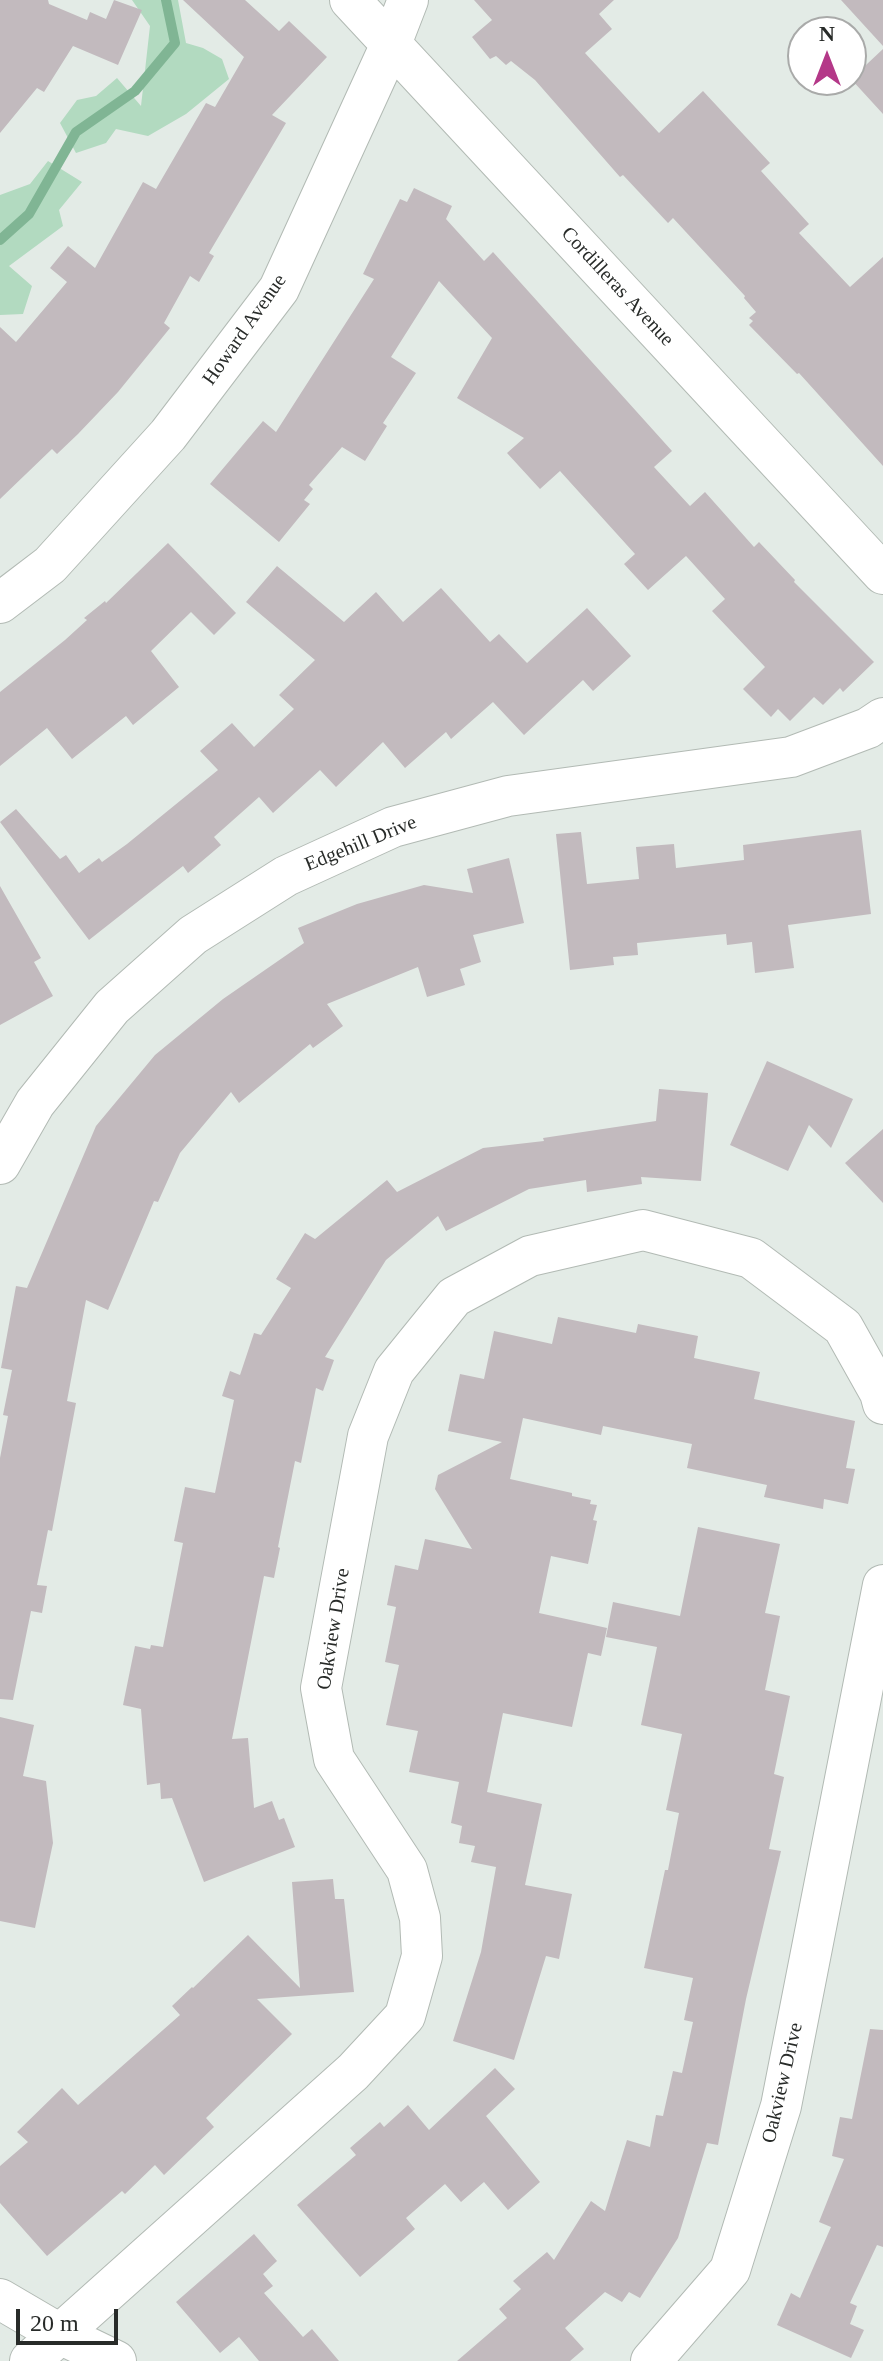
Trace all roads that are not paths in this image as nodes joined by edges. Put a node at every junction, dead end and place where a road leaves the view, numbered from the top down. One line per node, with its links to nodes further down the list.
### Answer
1 (350, 0): 3 (street, Cordilleras Avenue)
2 (408, 0): 3 (street, Howard Avenue)
3 (391, 44): 4 (street, Cordilleras Avenue); 5 (street, Howard Avenue)
4 (883, 574)
5 (0, 603)
6 (883, 718): 7 (street, Edgehill Drive)
7 (0, 1164)
8 (883, 1404): 11 (street, Oakview Drive)
9 (883, 1585): 14 (street, Oakview Drive)
10 (0, 2299): 11 (street)
11 (58, 2333): 12 (street, Oakview Drive); 13 (street)
12 (30, 2361)
13 (116, 2361)
14 (651, 2361)

